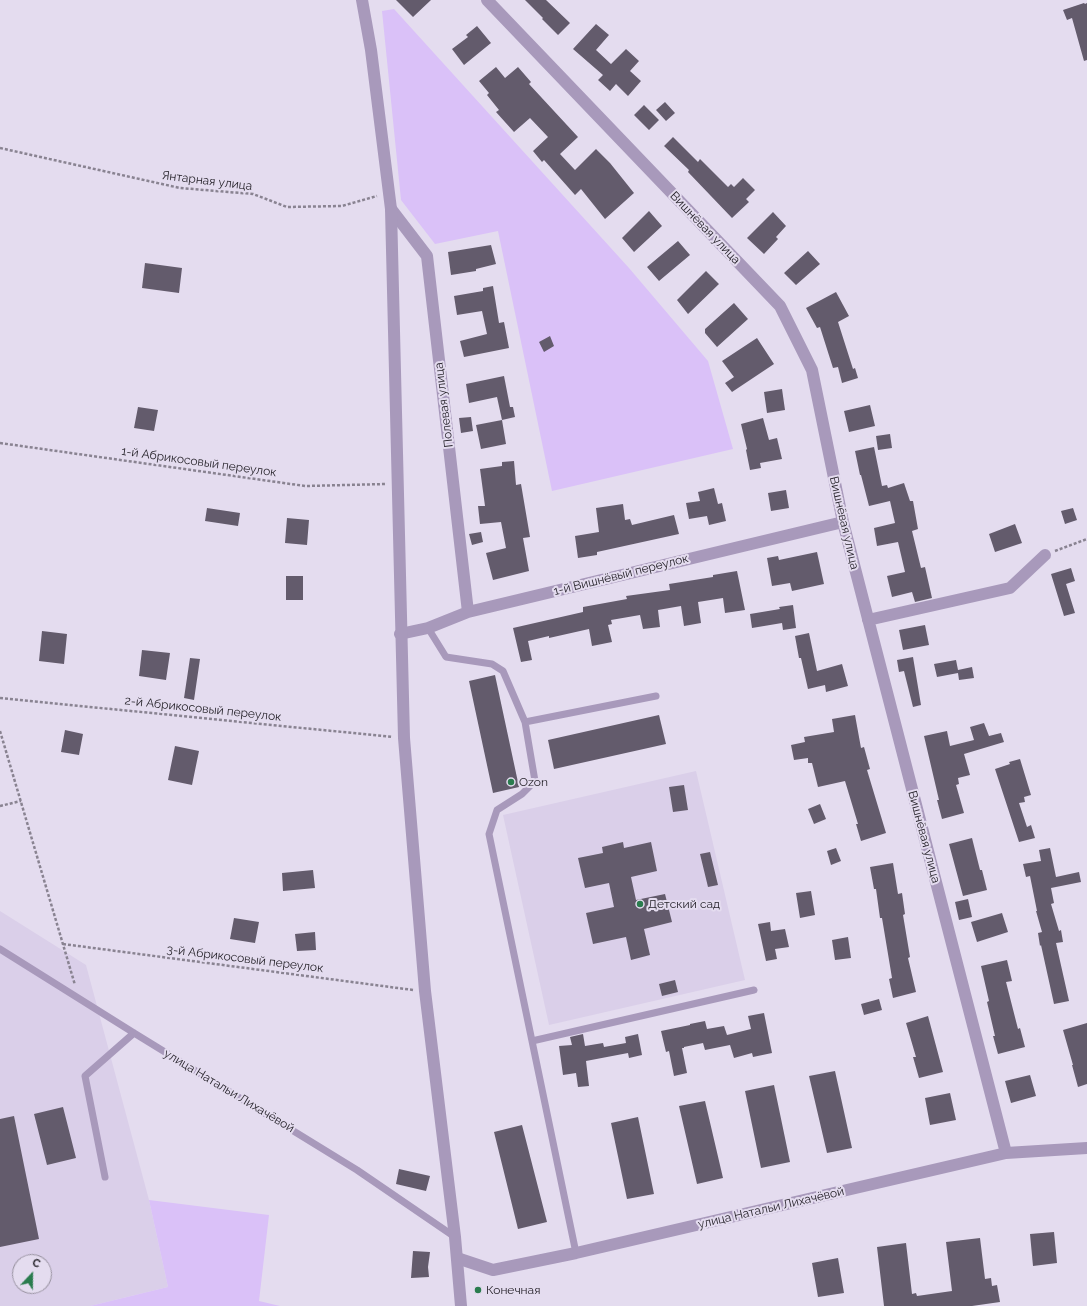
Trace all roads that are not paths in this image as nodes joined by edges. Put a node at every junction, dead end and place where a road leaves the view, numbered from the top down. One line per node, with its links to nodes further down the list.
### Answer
1 (362, 0): 3 (street)
2 (487, 0): 4 (street, Вишнёвая улица)
3 (391, 209): 6 (street, Полевая улица); 9 (street)
4 (843, 522): 6 (street, 1-й Вишнёвый переулок); 7 (street, Вишнёвая улица)
5 (1045, 554): 7 (street)
6 (468, 612): 8 (street, 1-й Вишнёвый переулок)
7 (868, 620): 17 (street, Вишнёвая улица)
8 (428, 628): 9 (street, 1-й Вишнёвый переулок); 11 (lane)
9 (400, 634): 19 (street)
10 (656, 696): 11 (lane)
11 (525, 722): 15 (lane)
12 (1, 951): 14 (lane, улица Натальи Лихачёвой)
13 (754, 990): 15 (lane)
14 (134, 1033): 18 (lane); 19 (lane, улица Натальи Лихачёвой)
15 (532, 1041): 20 (lane)
16 (1087, 1148): 17 (street, улица Натальи Лихачёвой)
17 (1006, 1153): 20 (street, улица Натальи Лихачёвой)
18 (105, 1177)
19 (455, 1237): 21 (street)
20 (576, 1253): 21 (street, улица Натальи Лихачёвой)
21 (457, 1258): 22 (street)
22 (461, 1306)

